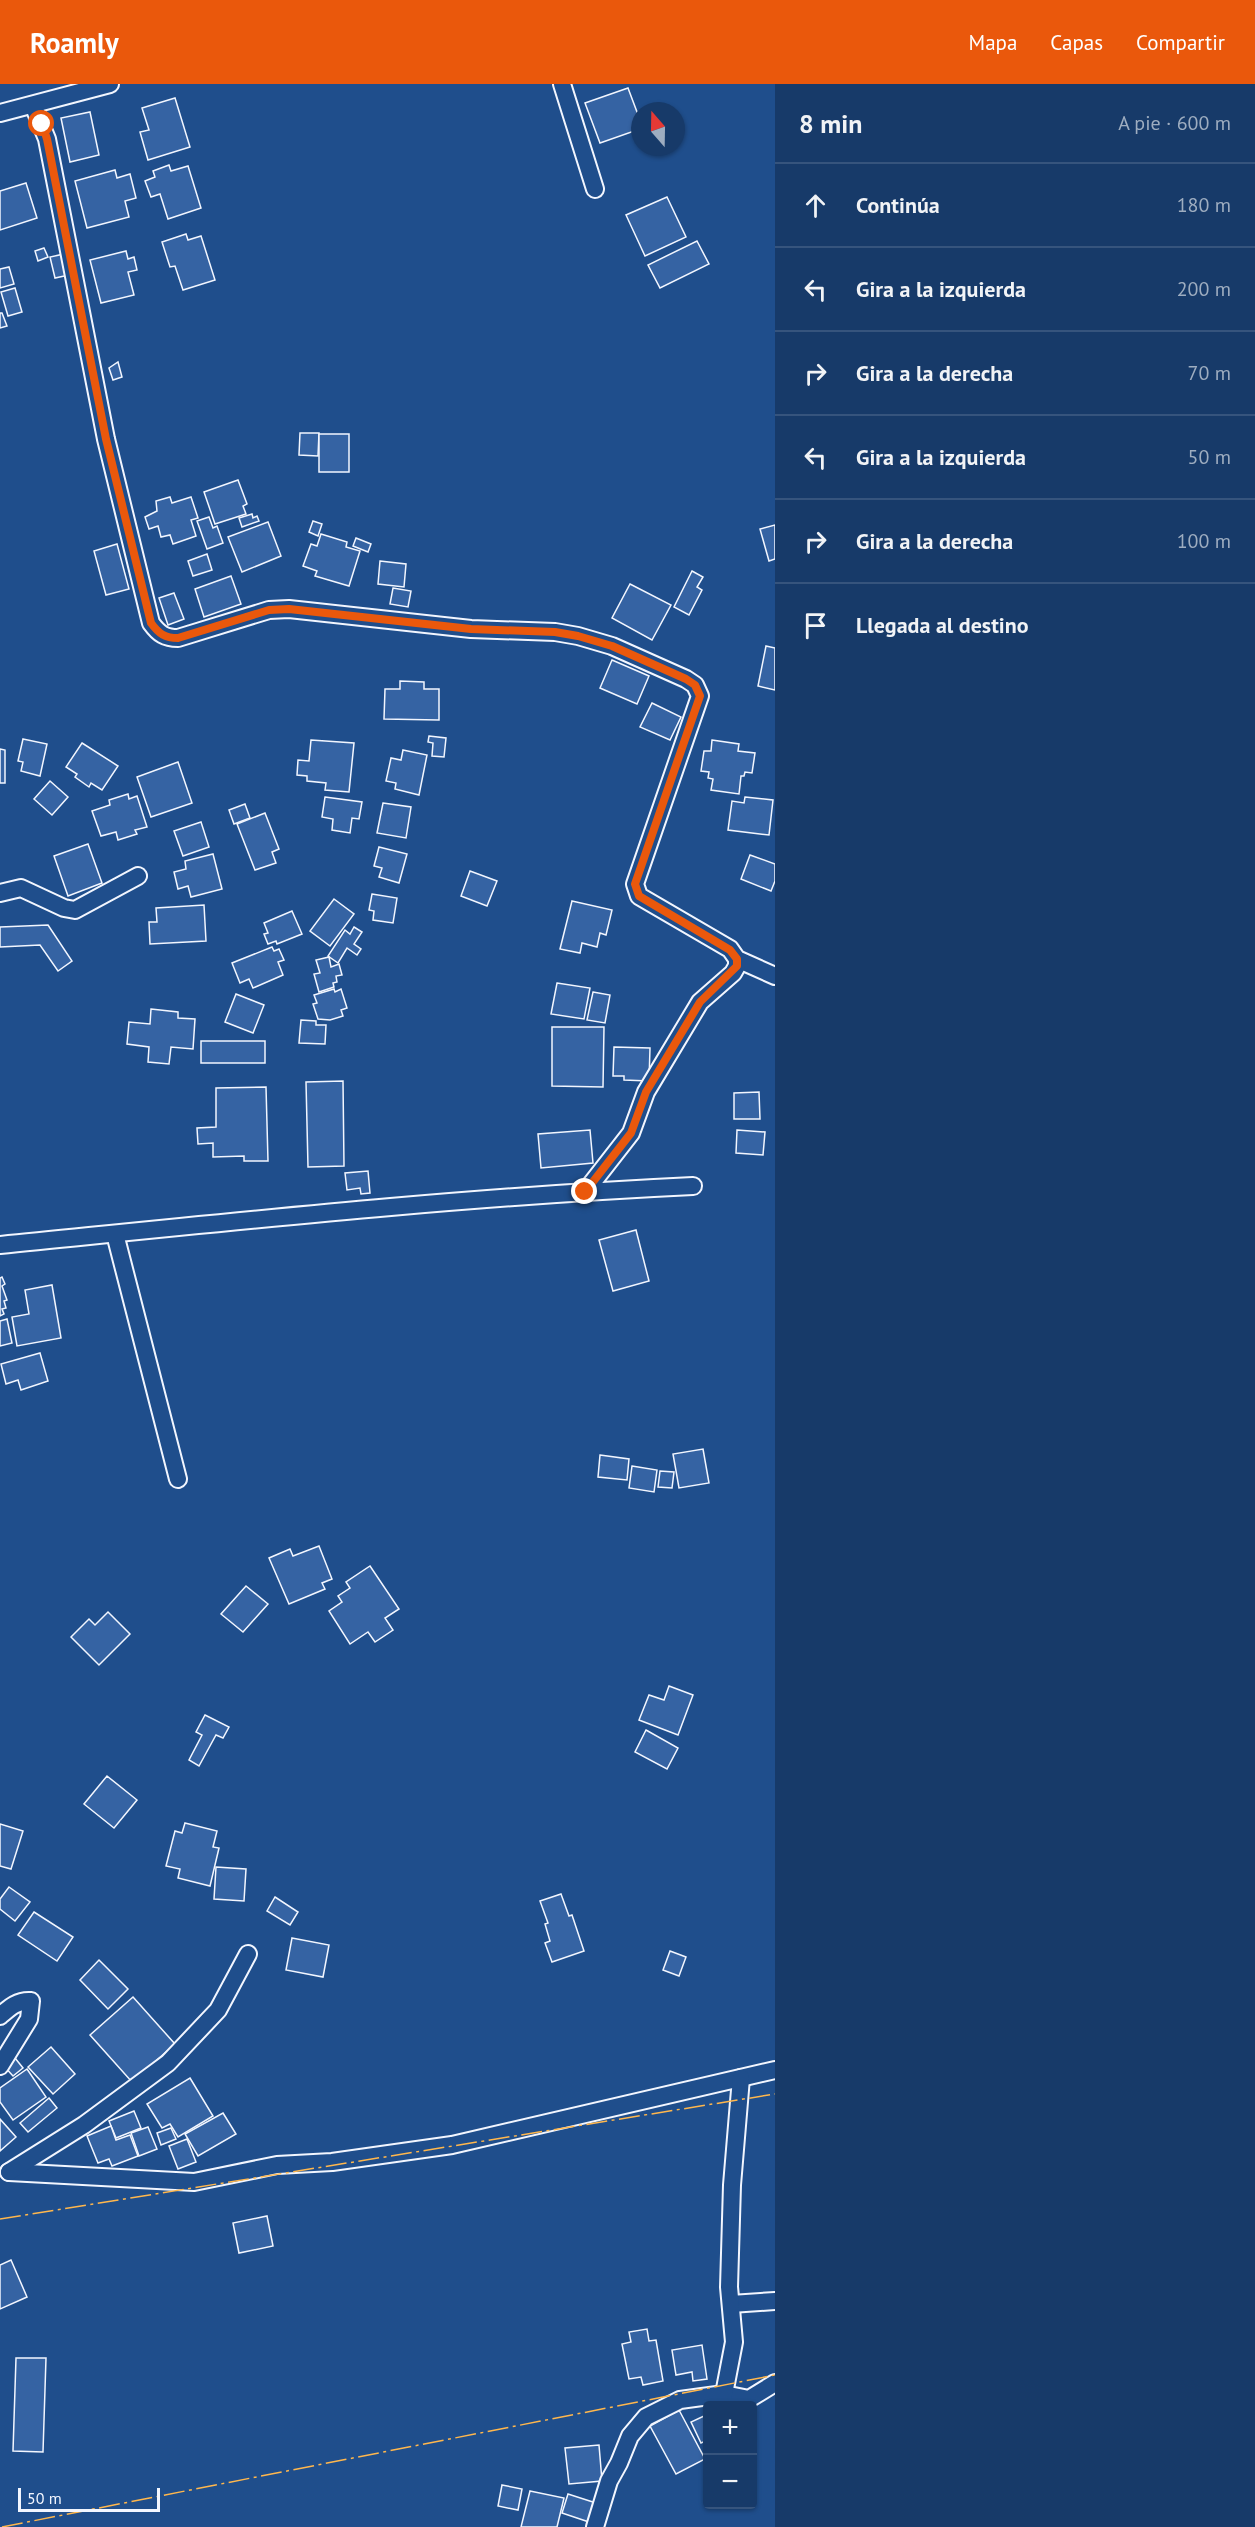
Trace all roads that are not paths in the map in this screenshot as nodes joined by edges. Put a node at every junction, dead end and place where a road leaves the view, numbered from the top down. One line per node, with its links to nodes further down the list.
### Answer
1 (110, 84): 3 (street)
2 (562, 84): 5 (street)
3 (33, 105): 4 (street); 8 (street)
4 (0, 113)
5 (595, 189)
6 (138, 876): 7 (street)
7 (0, 893)
8 (737, 959): 9 (street); 11 (street)
9 (775, 976)
10 (693, 1186): 11 (street)
11 (585, 1192): 12 (street)
12 (115, 1234): 13 (street); 14 (street)
13 (0, 1245)
14 (178, 1479)
15 (248, 1954): 20 (street)
16 (0, 2016): 17 (street)
17 (0, 2066)
18 (775, 2070): 19 (street)
19 (741, 2078): 20 (street); 22 (street)
20 (4, 2175)
21 (775, 2301): 22 (street)
22 (731, 2304): 24 (street)
23 (775, 2383): 24 (street)
24 (724, 2394): 25 (street)
25 (595, 2527)

